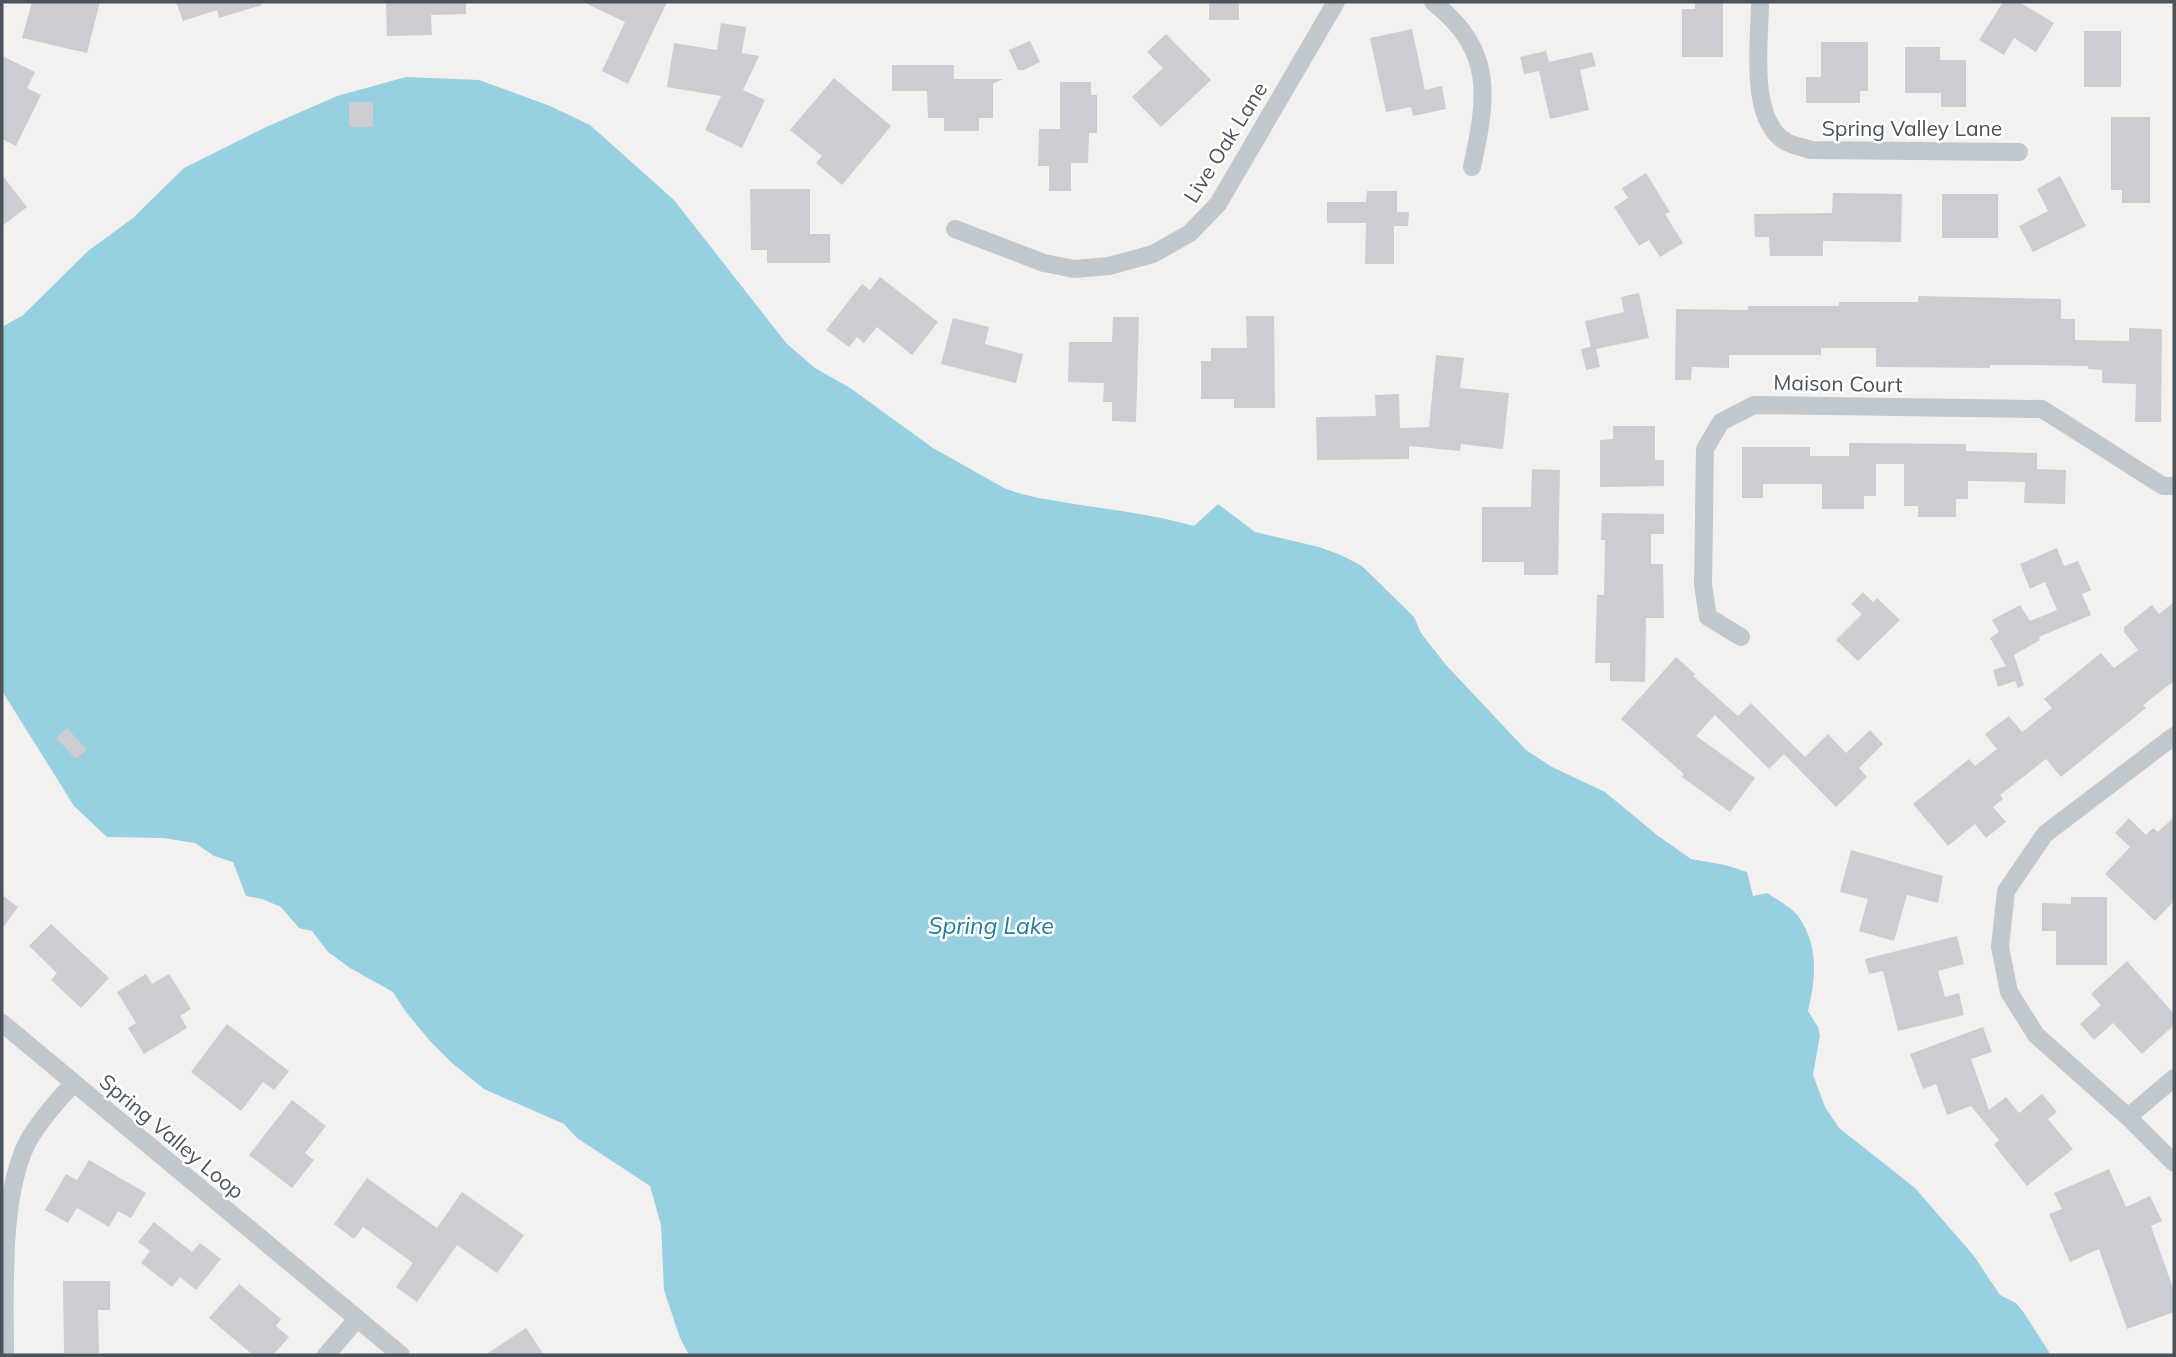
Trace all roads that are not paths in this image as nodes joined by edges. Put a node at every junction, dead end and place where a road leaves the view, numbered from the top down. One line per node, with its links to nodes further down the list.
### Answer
1 (1336, 2): 6 (street, Live Oak Lane)
2 (1433, 2): 5 (street)
3 (1760, 2): 4 (street, Spring Valley Lane)
4 (2020, 152)
5 (1472, 167)
6 (955, 229)
7 (2174, 486): 8 (street, Maison Court)
8 (1741, 637)
9 (2174, 736): 13 (street)
10 (2, 1023): 12 (street)
11 (2174, 1078): 13 (street)
12 (73, 1084): 15 (street, Spring Valley Loop); 17 (street, Spring Valley Loop)
13 (2128, 1117): 14 (street)
14 (2174, 1163)
15 (357, 1319): 16 (street, Spring Valley Loop); 18 (street)
16 (383, 1341): 19 (street); 20 (street, Spring Valley Loop)
17 (5, 1355)
18 (326, 1355)
19 (372, 1355)
20 (401, 1355)

